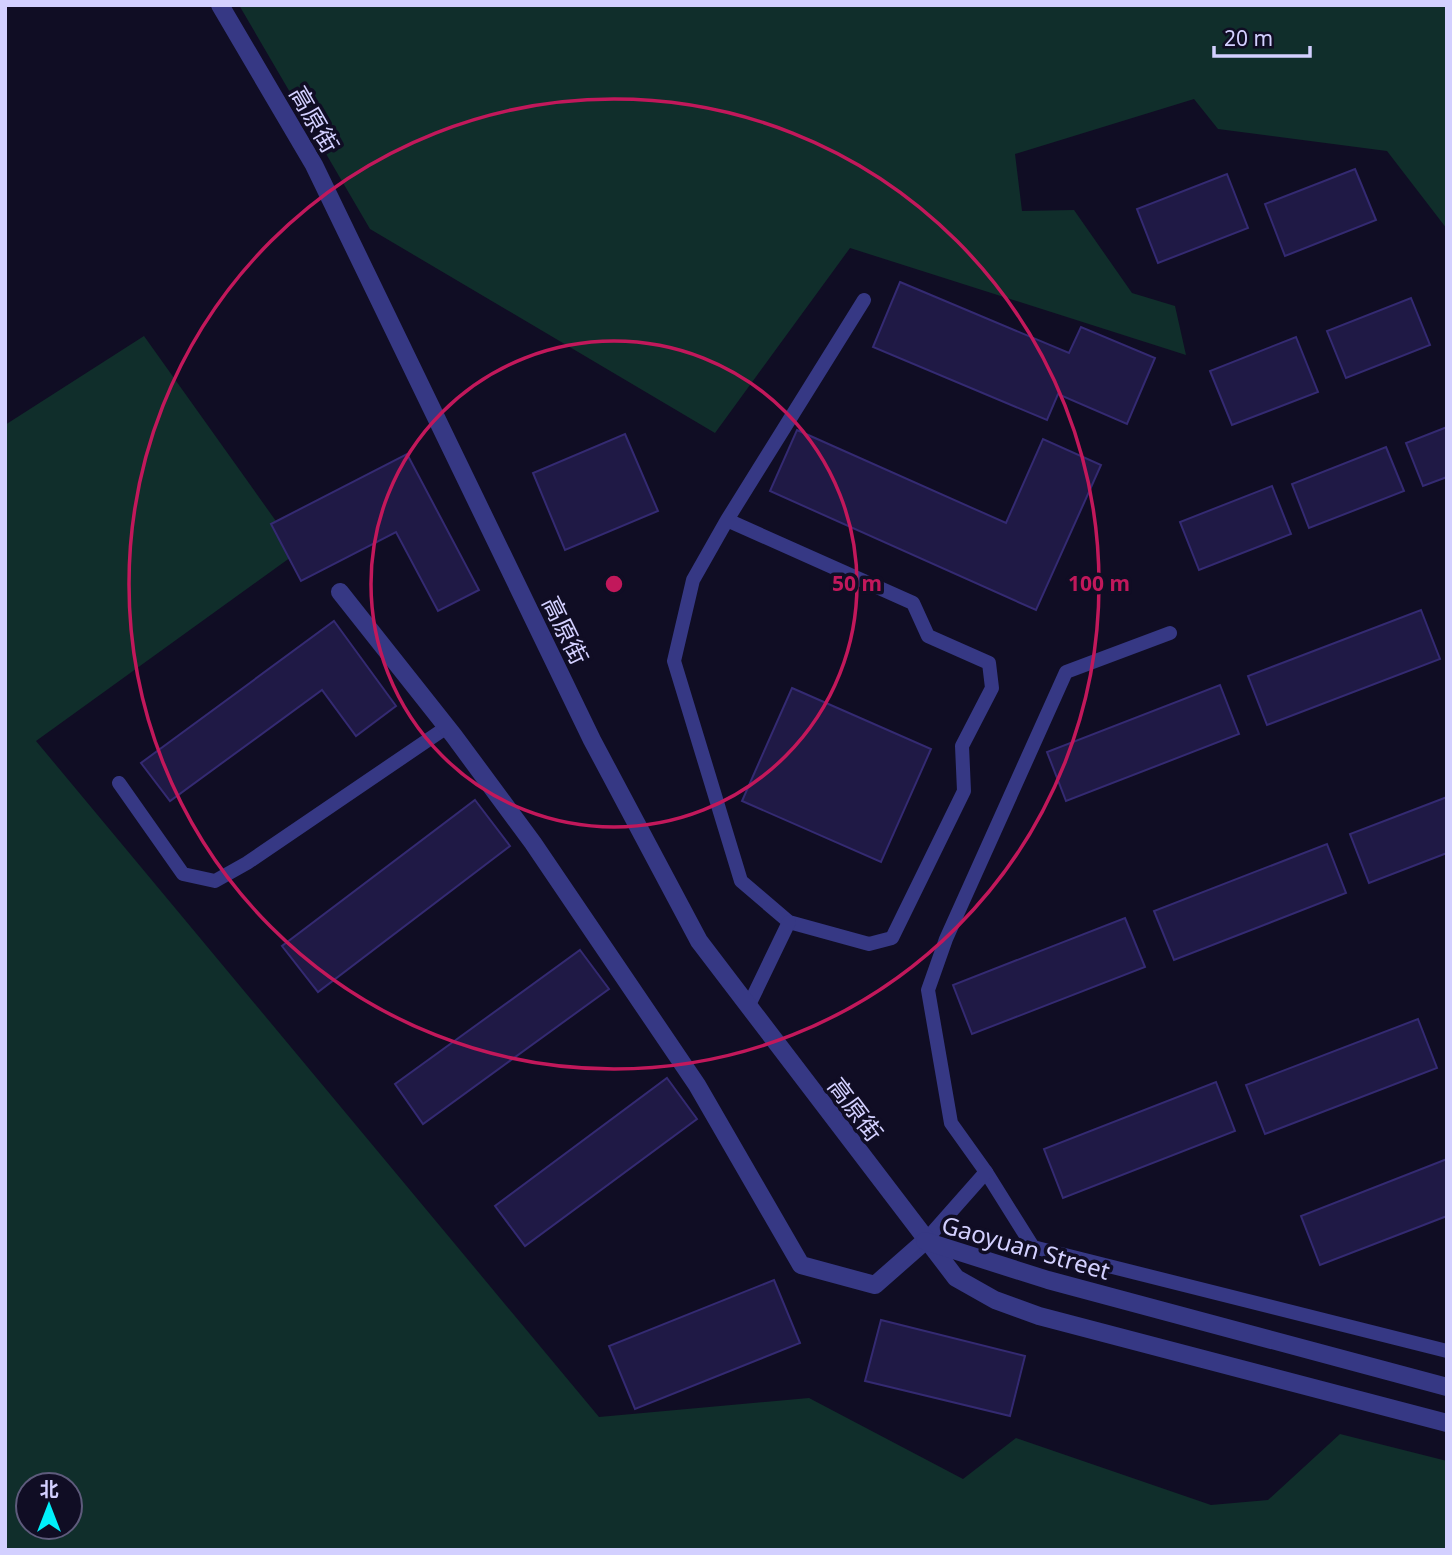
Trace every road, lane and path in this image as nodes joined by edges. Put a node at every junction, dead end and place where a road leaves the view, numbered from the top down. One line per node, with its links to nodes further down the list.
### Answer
1 (220, 5): 9 (street, 高原街)
2 (864, 300): 3 (lane)
3 (727, 520): 8 (lane); 8 (lane)
4 (340, 592): 6 (street)
5 (1170, 633): 10 (lane)
6 (447, 727): 7 (lane); 11 (street)
7 (119, 782)
8 (789, 922): 9 (lane)
9 (748, 1007): 11 (street, 高原街)
10 (986, 1172): 11 (lane); 12 (lane)
11 (925, 1241): 13 (street, Gaoyuan Street); 14 (street, Gaoyuan Street)
12 (1447, 1351)
13 (1447, 1387)
14 (1447, 1423)

